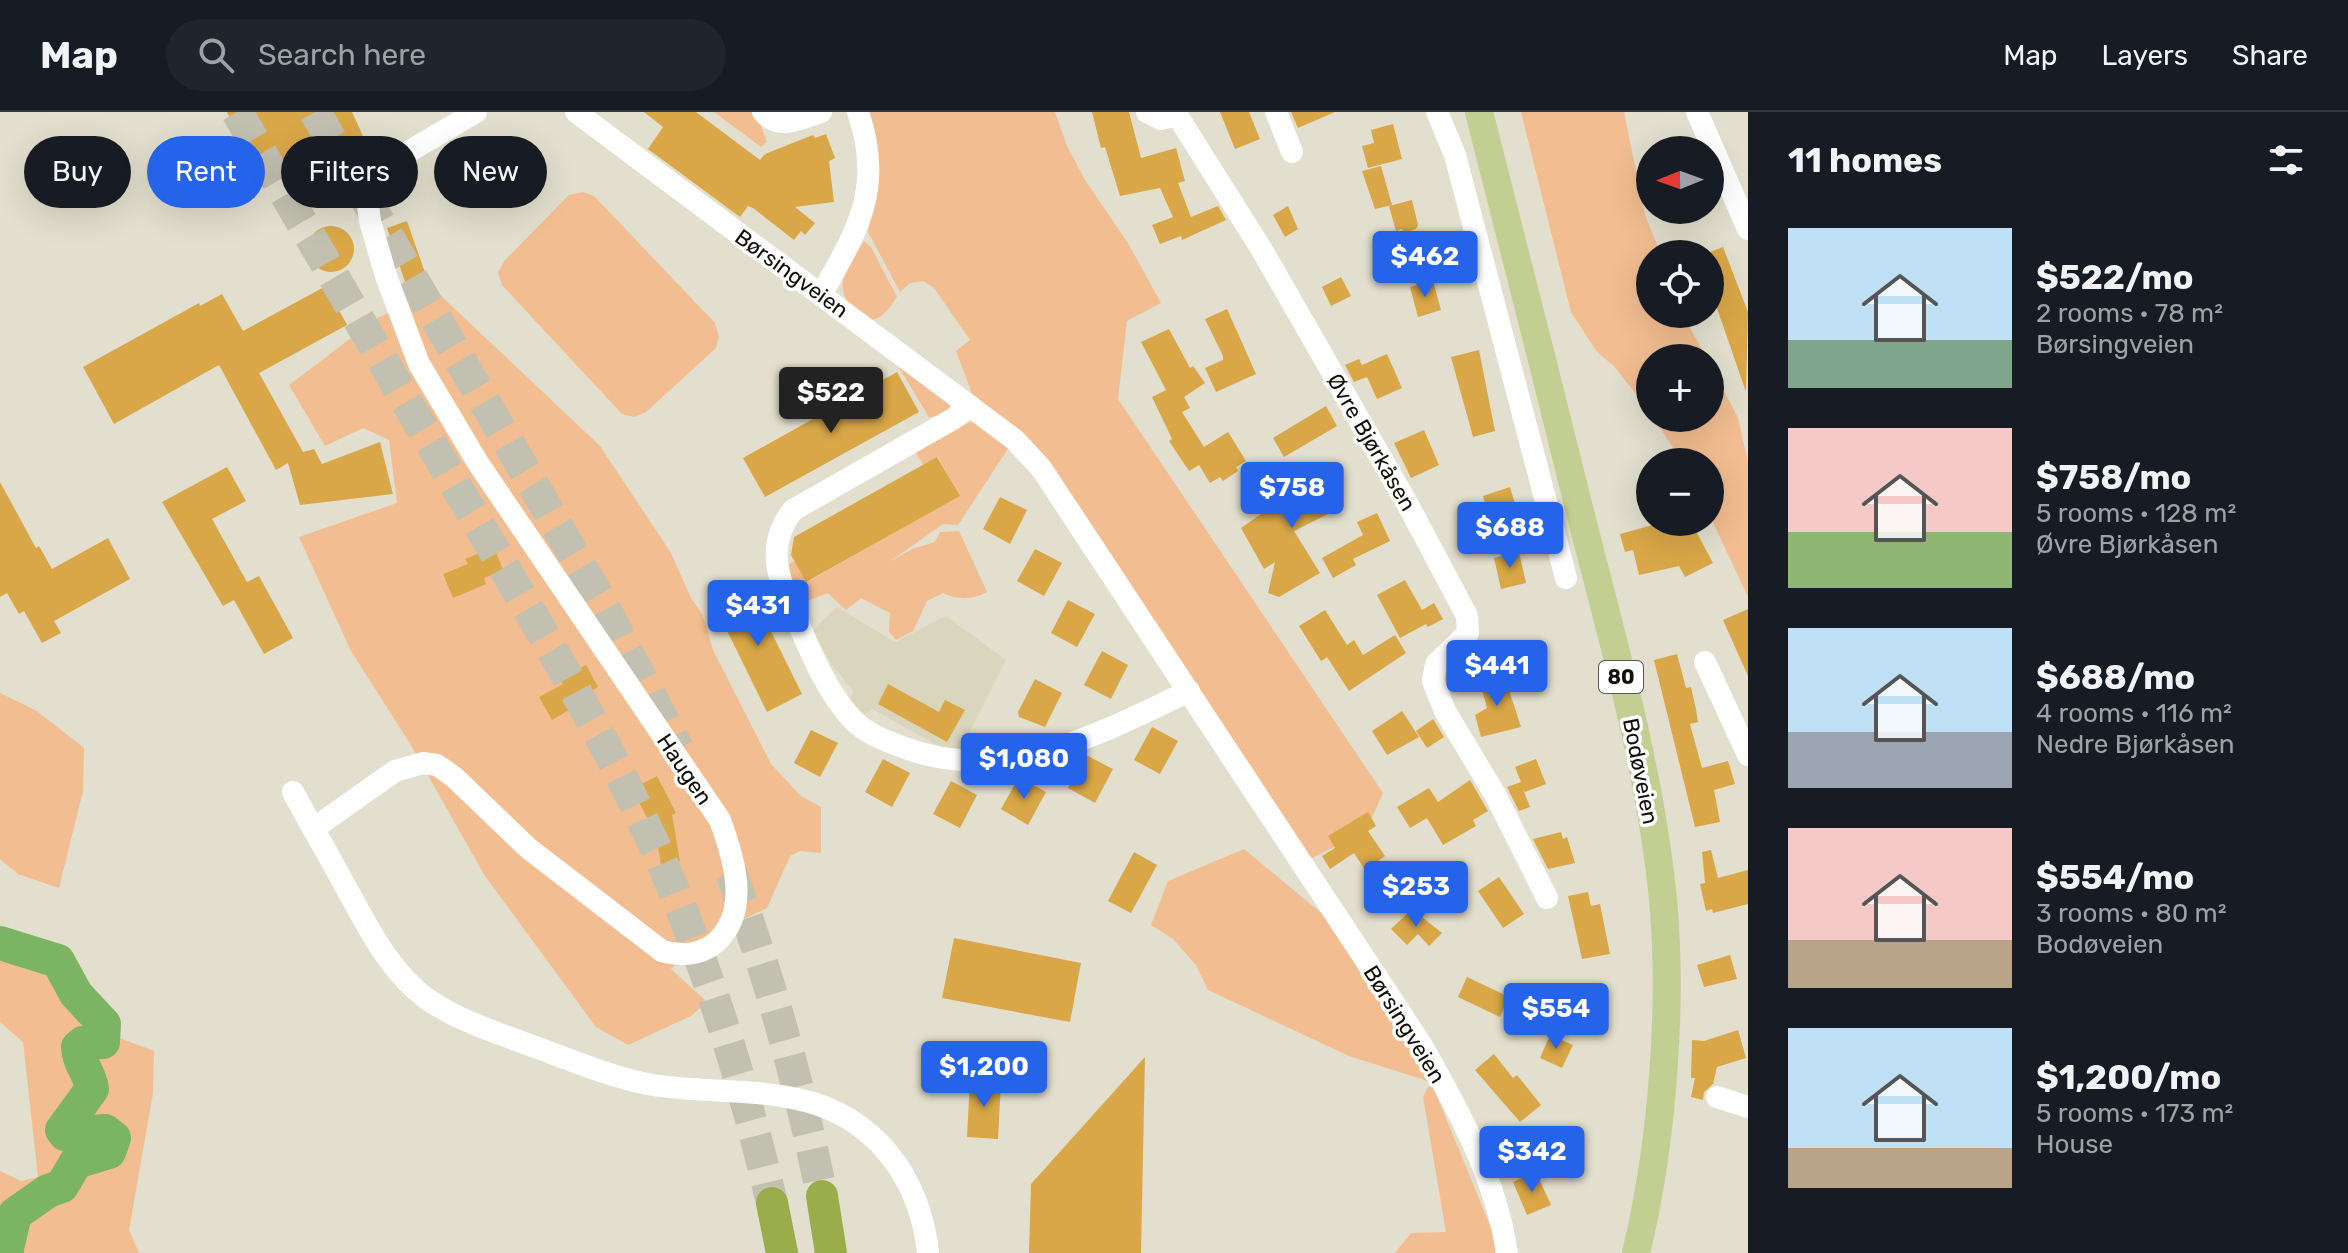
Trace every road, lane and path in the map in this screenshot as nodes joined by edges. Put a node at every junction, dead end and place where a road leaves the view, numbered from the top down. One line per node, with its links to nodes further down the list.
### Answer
1 (476, 112): 12 (street)
2 (576, 112): 16 (street, Børsingveien)
3 (763, 112): 4 (street)
4 (821, 112)
5 (858, 112): 16 (street)
6 (1147, 112): 11 (street, Øvre Bjørkåsen)
7 (1276, 112): 13 (street)
8 (1437, 112): 18 (street)
9 (1479, 112): 33 (main road, Bodøveien / 80)
10 (1697, 112): 15 (street)
11 (1176, 114): 24 (street, Øvre Bjørkåsen)
12 (418, 146)
13 (1292, 152)
14 (368, 208): 23 (street, Haugen)
15 (1748, 229)
16 (822, 293): 17 (street, Børsingveien)
17 (970, 406): 20 (street, Børsingveien); 20 (street)
18 (1566, 578)
19 (1705, 662): 21 (street)
20 (1189, 691): 32 (street, Børsingveien)
21 (1748, 755)
22 (293, 792): 23 (street)
23 (313, 829): 31 (street)
24 (1547, 898)
25 (1717, 1097): 26 (street)
26 (1748, 1107)
27 (822, 1196): 30 (highway)
28 (772, 1203): 29 (highway)
29 (782, 1253)
30 (831, 1253)
31 (928, 1253)
32 (1507, 1253)
33 (1636, 1253)

